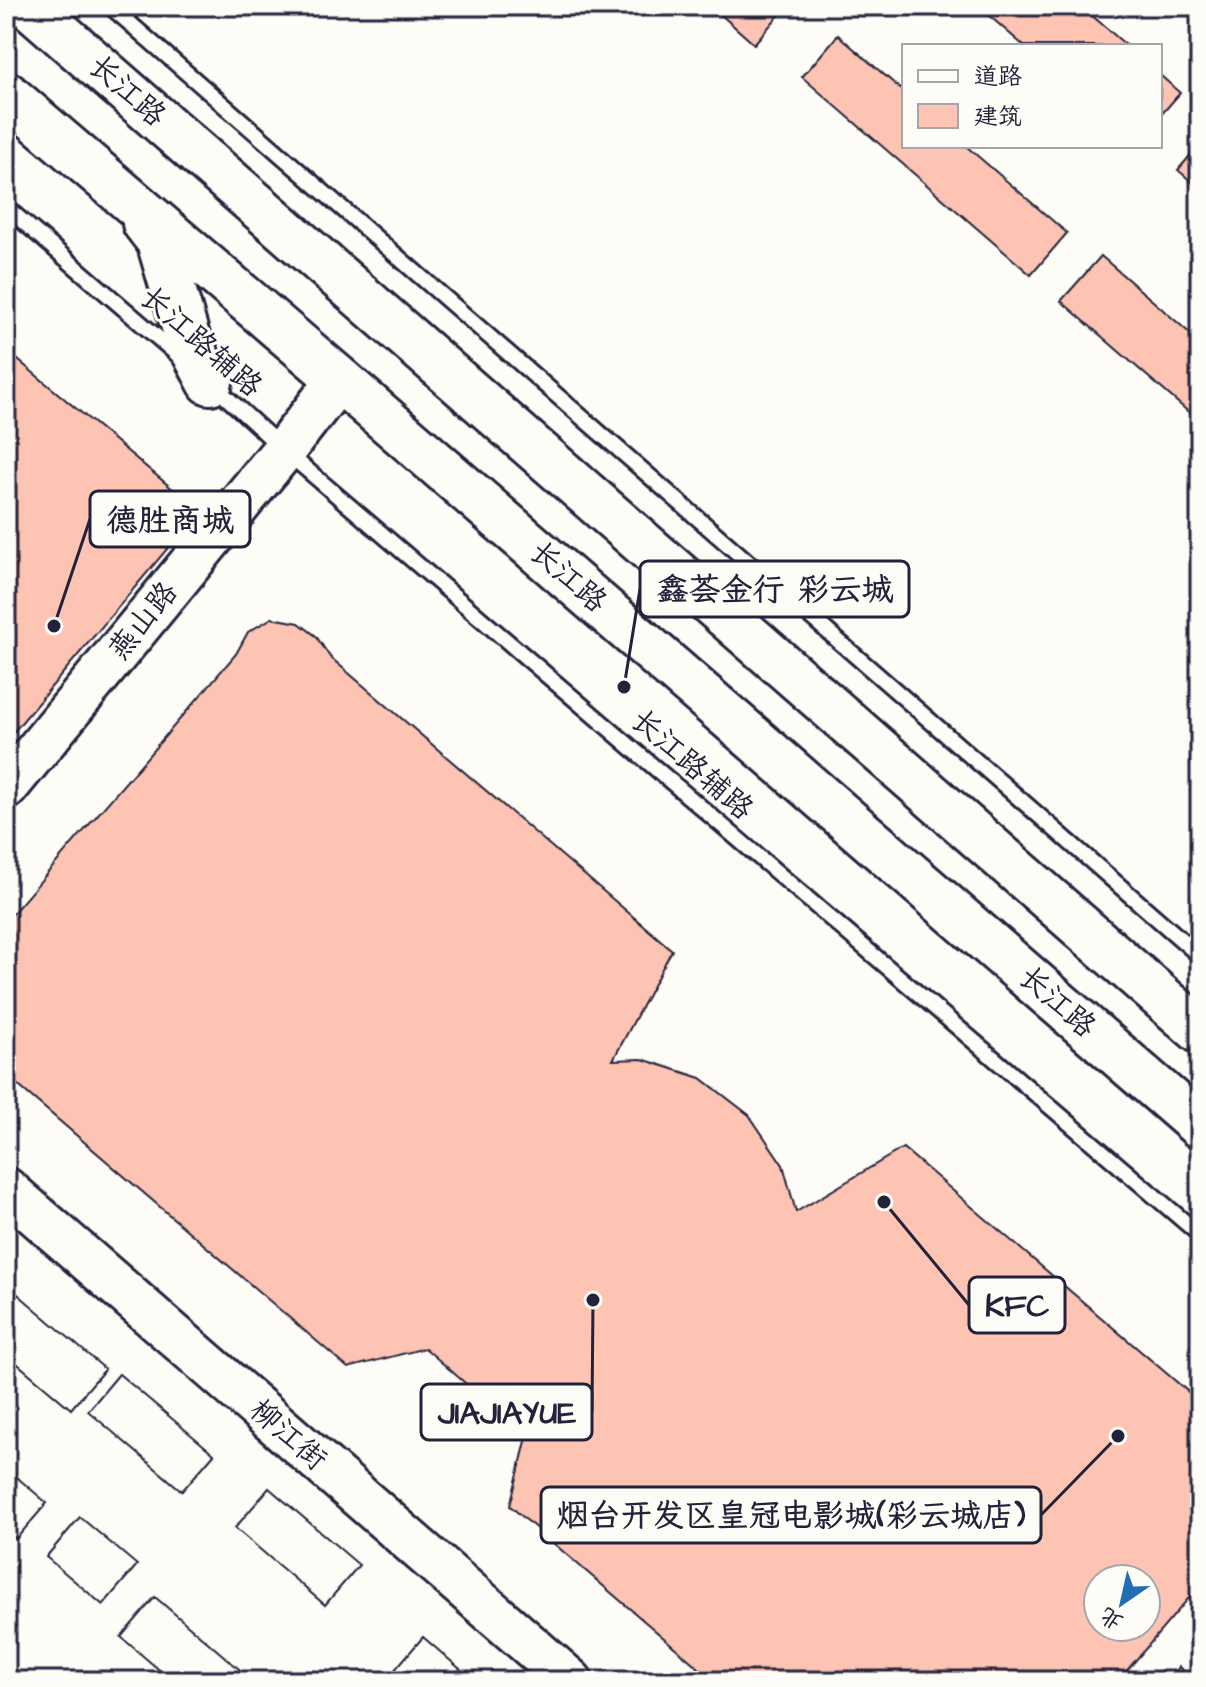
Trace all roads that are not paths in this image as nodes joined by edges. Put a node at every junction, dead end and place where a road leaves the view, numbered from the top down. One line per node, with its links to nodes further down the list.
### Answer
1 (29, 6): 4 (main road, 长江路)
2 (52, 6): 4 (street)
3 (110, 6): 12 (lane)
4 (84, 54): 13 (main road, 长江路)
5 (6, 94): 6 (main road, 长江路)
6 (127, 199): 8 (main road, 长江路); 9 (main road)
7 (6, 207): 9 (lane, 长江路辅路)
8 (339, 379): 10 (street, 燕山路); 14 (main road, 长江路)
9 (210, 382): 10 (lane, 长江路辅路)
10 (284, 450): 11 (street, 燕山路); 16 (lane, 长江路辅路)
11 (6, 788)
12 (1200, 956)
13 (1200, 1031)
14 (1200, 1126)
15 (6, 1189): 17 (street, 柳江街)
16 (1200, 1235)
17 (571, 1681)

